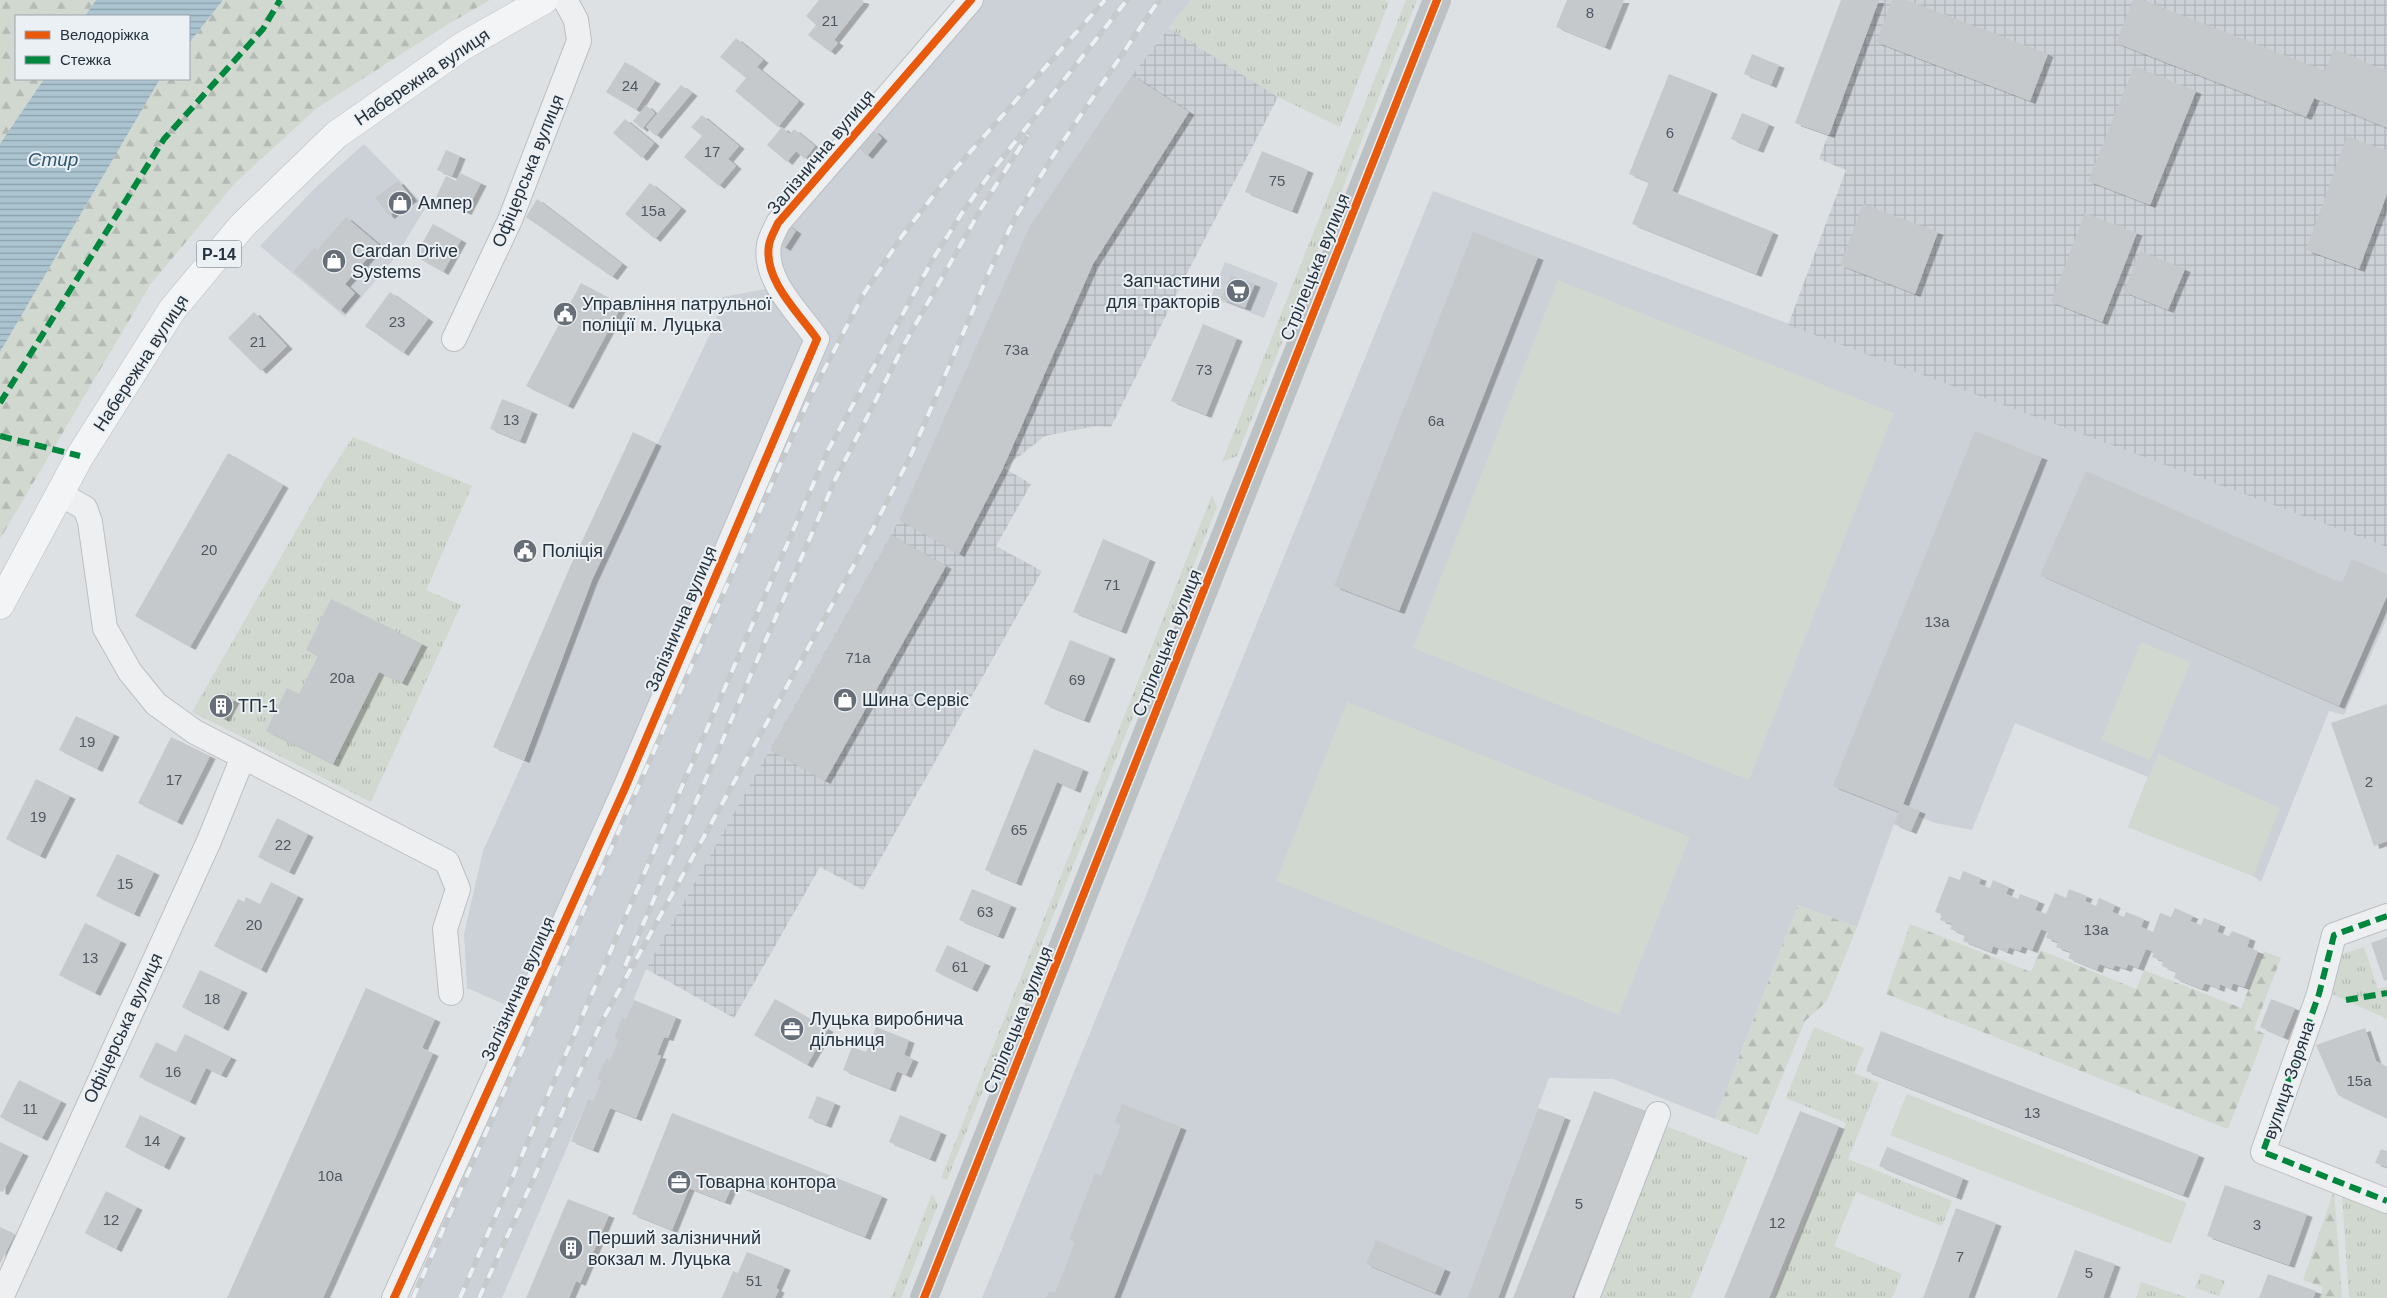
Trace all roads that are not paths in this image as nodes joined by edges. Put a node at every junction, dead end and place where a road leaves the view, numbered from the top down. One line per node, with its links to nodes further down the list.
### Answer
1 (544, 0): 6 (main road, Набережна вулиця / Р-14)
2 (565, 0): 5 (street, Офіцерська вулиця)
3 (971, 0): 14 (street, Залізнична вулиця)
4 (1437, 0): 15 (street, Стрілецька вулиця)
5 (454, 339)
6 (60, 494): 7 (main road, Набережна вулиця / Р-14); 8 (street)
7 (0, 605)
8 (243, 757): 10 (street); 13 (street, Офіцерська вулиця)
9 (2387, 916): 12 (street, вулиця Зоряна)
10 (451, 993)
11 (1658, 1114): 16 (street)
12 (2387, 1200)
13 (1, 1298)
14 (394, 1298)
15 (924, 1298)
16 (1587, 1298)

